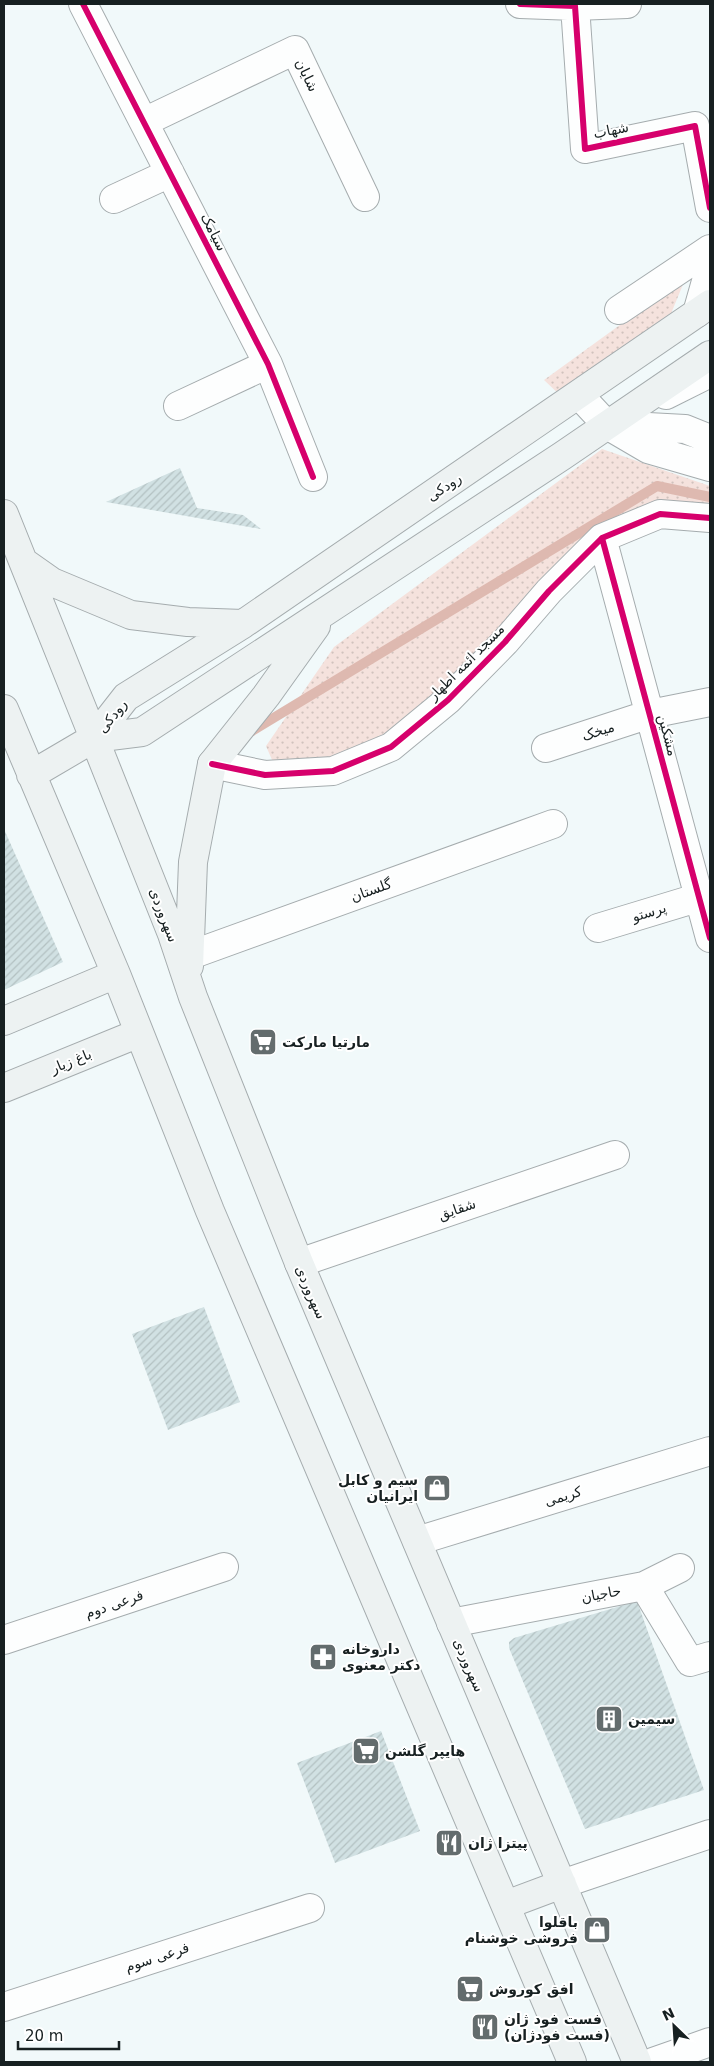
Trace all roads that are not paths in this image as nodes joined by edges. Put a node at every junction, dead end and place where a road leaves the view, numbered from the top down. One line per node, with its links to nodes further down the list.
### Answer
1 (83, 4): 5 (street, سیامک)
2 (520, 4): 4 (street)
3 (627, 4): 4 (street)
4 (575, 6): 9 (street, شهاب)
5 (144, 122): 6 (street, سیامک); 7 (street, شایان)
6 (170, 172): 8 (street); 15 (street, سیامک)
7 (365, 197)
8 (114, 198)
9 (710, 208)
10 (710, 248): 13 (street)
11 (710, 267): 12 (street)
12 (704, 309): 17 (main road, رودکی)
13 (618, 310)
14 (710, 355): 19 (main road, رودکی)
15 (268, 364): 18 (street); 22 (street, سیامک)
16 (710, 373): 19 (street)
17 (579, 395): 19 (street); 28 (main road, رودکی)
18 (178, 406)
19 (607, 425): 20 (street); 21 (street); 27 (main road, رودکی)
20 (710, 439)
21 (710, 468)
22 (313, 477)
23 (4, 514): 26 (main road, سهروردی)
24 (710, 518): 25 (street, مسجد ائمه اطهار)
25 (602, 538): 31 (street, مشکین); 34 (street, مسجد ائمه اطهار)
26 (25, 562): 28 (main road); 32 (main road, سهروردی)
27 (325, 613): 32 (main road, رودکی); 34 (main road)
28 (244, 624): 32 (main road, رودکی)
29 (710, 702): 31 (street)
30 (4, 709): 35 (main road)
31 (650, 714): 33 (street, میخک); 37 (street, مشکین)
32 (94, 738): 35 (main road); 42 (main road, سهروردی)
33 (546, 748)
34 (212, 764): 40 (main road)
35 (31, 774): 41 (main road)
36 (554, 824): 40 (street, گلستان)
37 (705, 895): 38 (street, پرستو); 39 (street, مشکین)
38 (598, 928)
39 (710, 938)
40 (188, 956): 42 (main road)
41 (116, 974): 43 (main road); 44 (main road)
42 (193, 997): 47 (main road, سهروردی)
43 (4, 1021)
44 (139, 1033): 45 (main road, باغ زیار); 58 (main road)
45 (4, 1088)
46 (615, 1154): 47 (street, شقایق)
47 (299, 1263): 49 (main road, سهروردی)
48 (710, 1451): 49 (street, کریمی)
49 (417, 1541): 53 (main road, سهروردی)
50 (224, 1567): 54 (street, فرعی دوم)
51 (680, 1568): 52 (street, حاجیان)
52 (644, 1586): 53 (street, حاجیان); 55 (street)
53 (451, 1623): 57 (main road, سهروردی)
54 (4, 1640)
55 (710, 1656)
56 (710, 1834): 57 (street)
57 (562, 1884): 58 (main road); 63 (main road, سهروردی)
58 (506, 1905): 62 (main road)
59 (310, 1908): 60 (street, فرعی سوم)
60 (4, 2007)
61 (710, 2042): 64 (street)
62 (572, 2062)
63 (637, 2062)
64 (653, 2062)

